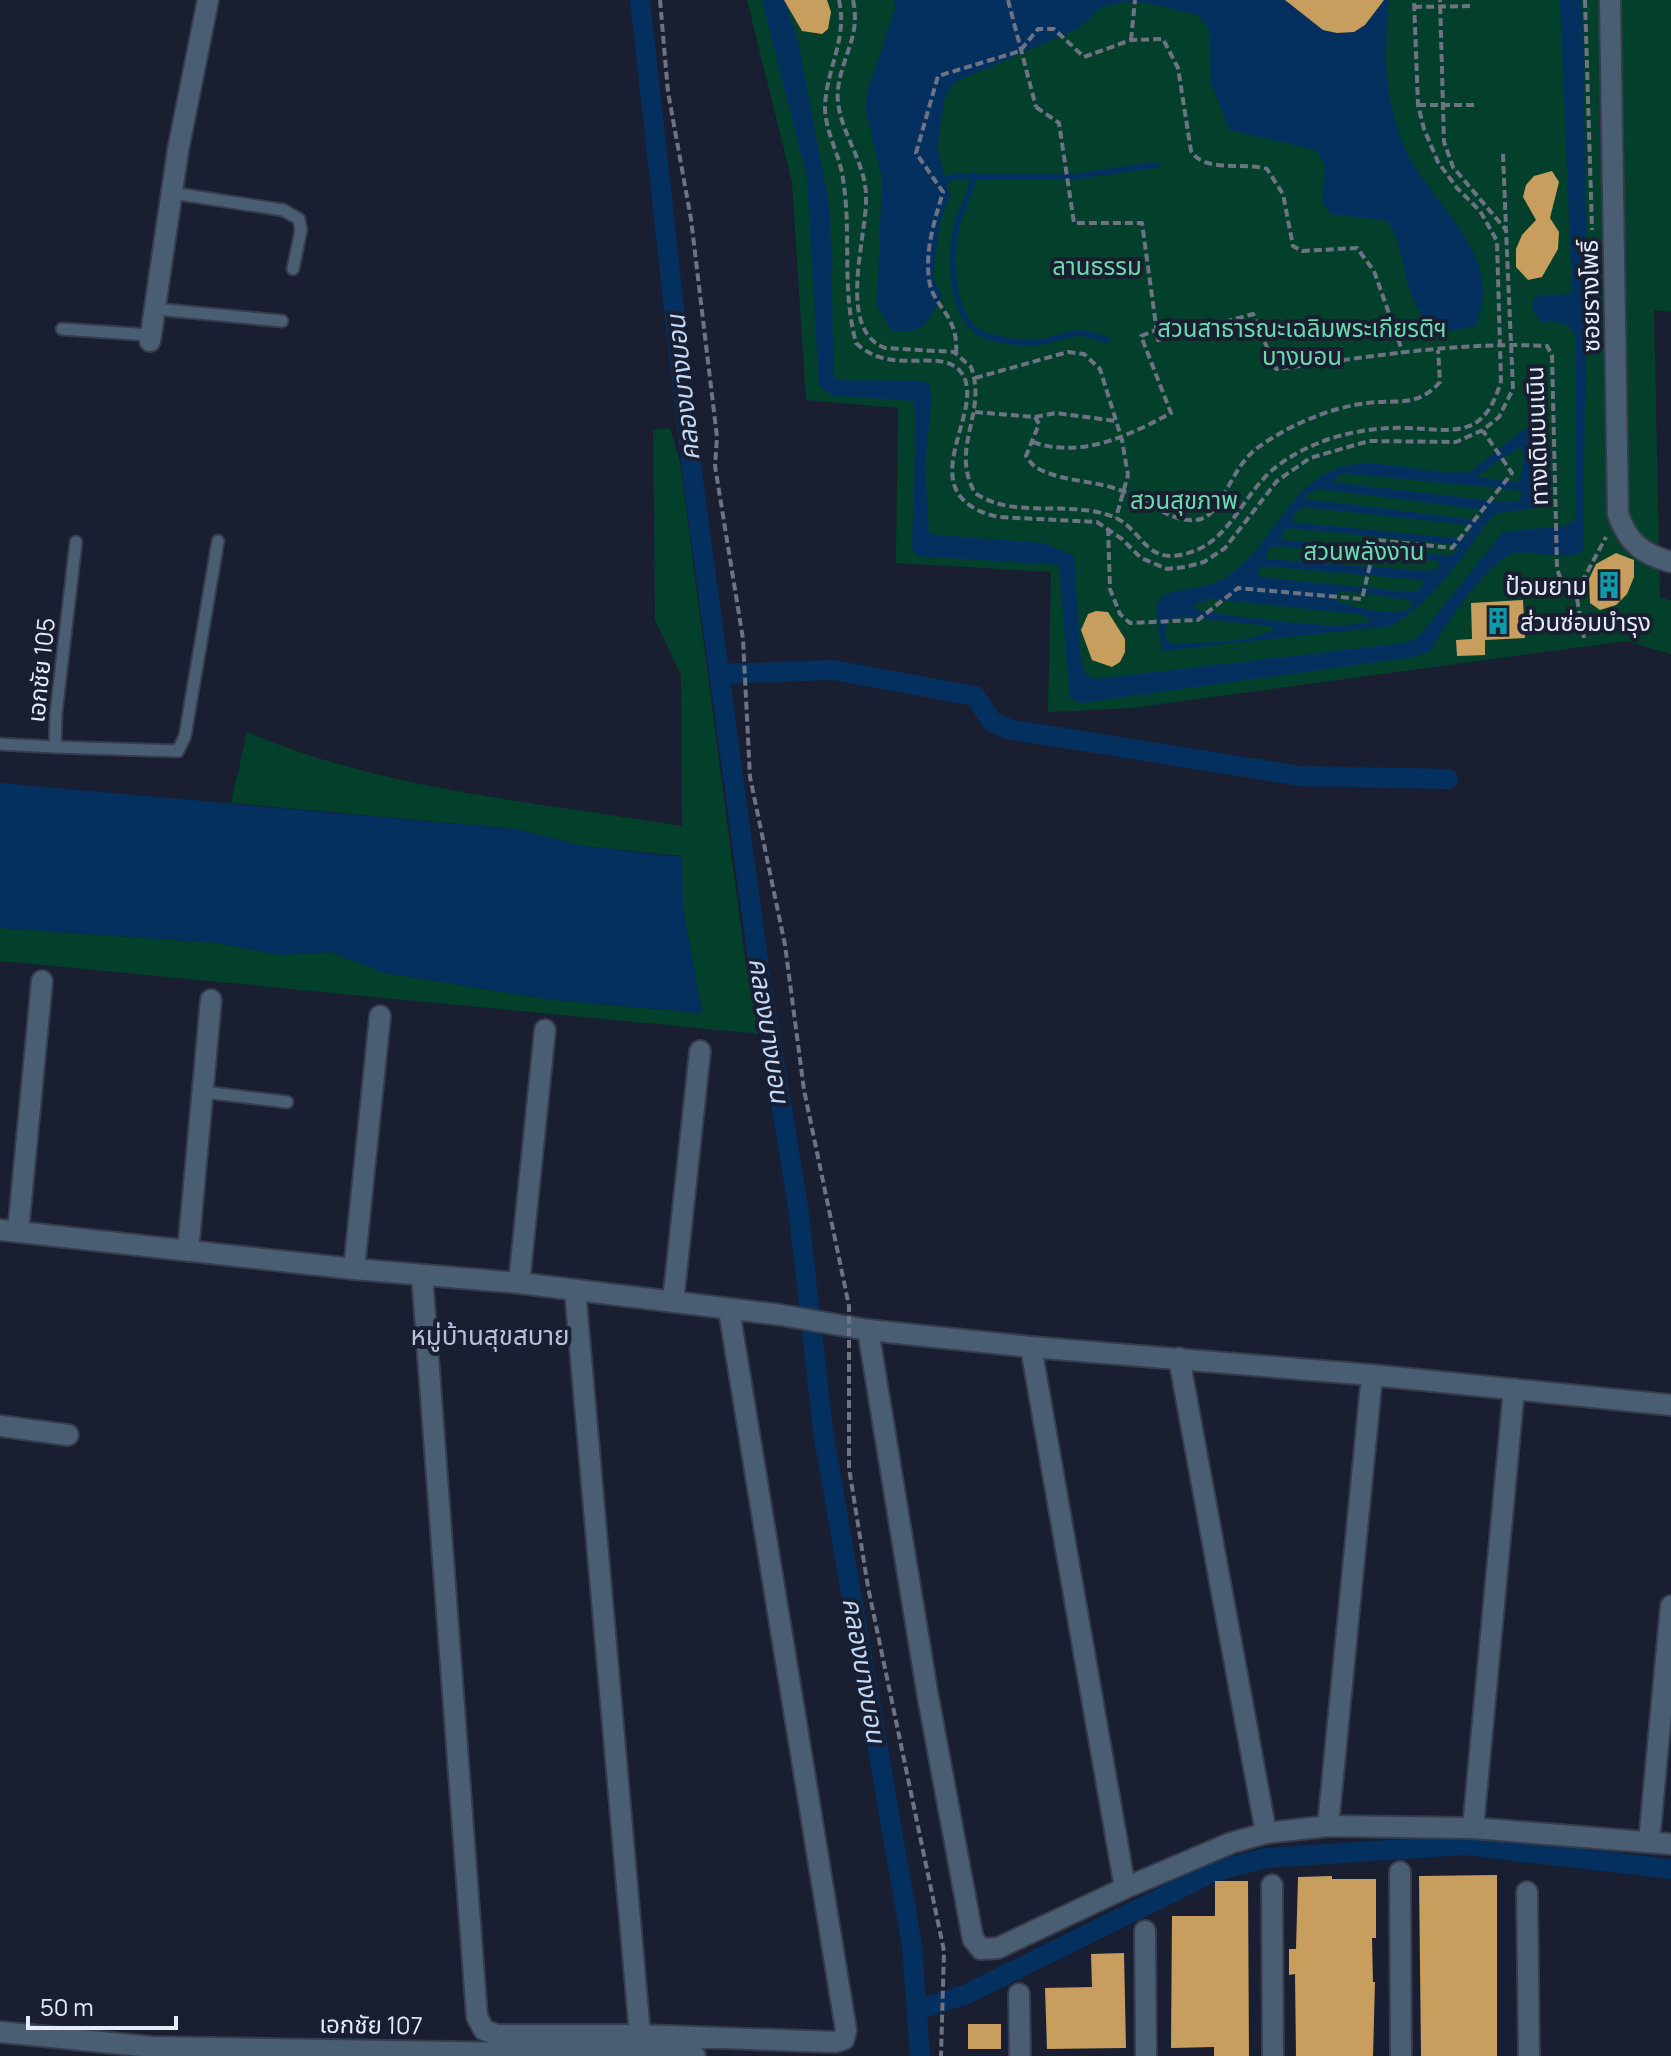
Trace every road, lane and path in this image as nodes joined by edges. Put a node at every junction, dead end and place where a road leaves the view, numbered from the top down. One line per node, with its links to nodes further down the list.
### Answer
1 (208, 0): 19 (street)
2 (660, 0): 66 (path, bridge)
3 (839, 0): 43 (path)
4 (853, 0): 31 (path)
5 (1008, 0): 26 (path, bridge)
6 (1135, 0): 14 (path)
7 (1414, 0): 12 (path)
8 (1440, 0): 13 (path)
9 (1585, 0): 21 (path)
10 (1610, 0): 46 (street, ซอยรางโพธิ์)
11 (1472, 6): 13 (path)
12 (1414, 7): 13 (path); 15 (path)
13 (1440, 7): 16 (path)
14 (1131, 40): 31 (path); 32 (path)
15 (1418, 105): 16 (path); 29 (path)
16 (1443, 105): 17 (path); 20 (path)
17 (1475, 105)
18 (1503, 154): 20 (path)
19 (172, 193): 22 (lane); 23 (street)
20 (1506, 230): 28 (path)
21 (1592, 235)
22 (293, 269)
23 (155, 309): 24 (lane); 27 (street)
24 (282, 321)
25 (62, 329): 27 (lane)
26 (1156, 330): 32 (path, ทางเดินบนเนิน); 38 (path)
27 (150, 338)
28 (1513, 344): 29 (path, ทางเดินบนเนิน); 37 (path); 47 (path, ทางเดินบนเนิน)
29 (1501, 345): 30 (path, ทางเดินบนเนิน); 41 (path)
30 (1438, 350): 32 (path, ทางเดินบนเนิน); 40 (path)
31 (956, 353): 33 (path)
32 (1403, 353)
33 (975, 378): 34 (path); 36 (path)
34 (974, 412): 35 (path); 41 (path)
35 (1035, 417): 36 (path); 39 (path)
36 (1116, 421): 38 (path)
37 (1483, 430): 43 (path); 43 (path)
38 (1122, 440): 39 (path); 40 (path)
39 (1033, 442): 40 (path)
40 (1124, 491): 41 (path)
41 (1116, 518)
42 (1603, 527): 47 (path)
43 (1108, 528)
44 (218, 541): 50 (lane)
45 (76, 542): 50 (lane, เอกชัย 105)
46 (1671, 562)
47 (1576, 593): 48 (path, ทางเดินบนเนิน)
48 (1584, 638)
49 (0, 744): 50 (lane, เอกชัย 105)
50 (55, 747)
51 (42, 981): 58 (street)
52 (211, 1000): 56 (street)
53 (380, 1016): 60 (street)
54 (545, 1030): 62 (street)
55 (700, 1051): 64 (street)
56 (203, 1092): 57 (lane); 59 (street)
57 (287, 1102)
58 (9, 1231): 59 (street)
59 (188, 1251): 60 (street)
60 (354, 1269): 61 (street)
61 (422, 1275): 62 (street); 87 (street)
62 (519, 1283): 63 (street)
63 (575, 1290): 64 (street); 87 (street)
64 (673, 1302): 65 (street)
65 (729, 1310): 66 (street); 87 (street)
66 (855, 1328): 67 (street); 82 (street); 89 (path, bridge)
67 (1031, 1347): 68 (street); 82 (street)
68 (1179, 1358): 69 (street); 77 (street)
69 (1372, 1375): 70 (street); 75 (street)
70 (1514, 1389): 71 (street); 76 (street)
71 (1671, 1405)
72 (0, 1426): 73 (street)
73 (68, 1435)
74 (1671, 1606): 78 (street)
75 (1328, 1826): 76 (street); 77 (street)
76 (1473, 1828): 78 (street)
77 (1266, 1833): 82 (street)
78 (1649, 1842): 79 (street)
79 (1671, 1844)
80 (1400, 1872): 93 (street)
81 (1272, 1885): 92 (street)
82 (1125, 1888)
83 (1527, 1892): 94 (street)
84 (1145, 1931): 91 (street)
85 (1019, 1994): 90 (street)
86 (0, 2032): 88 (street, เอกชัย 107)
87 (640, 2035)
88 (695, 2056)
89 (941, 2056)
90 (1020, 2056)
91 (1146, 2056)
92 (1273, 2056)
93 (1401, 2056)
94 (1529, 2056)

